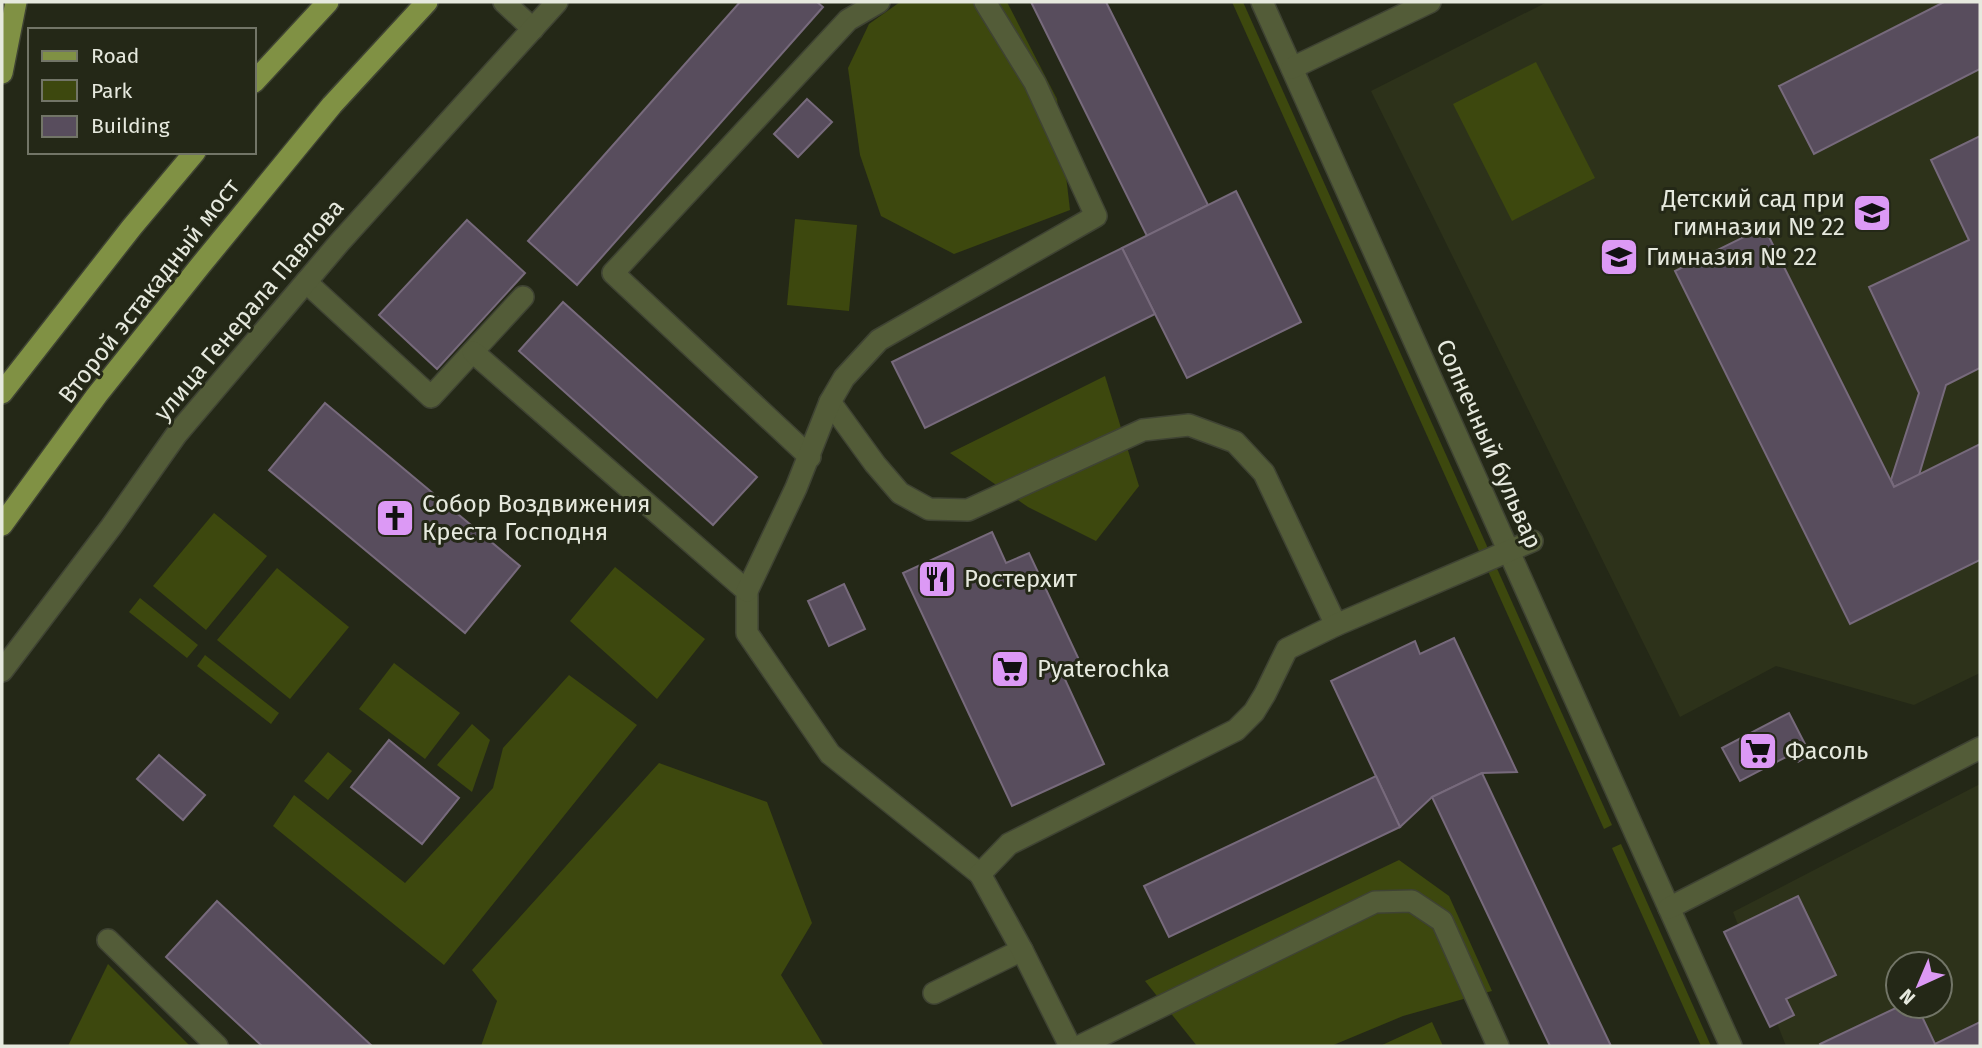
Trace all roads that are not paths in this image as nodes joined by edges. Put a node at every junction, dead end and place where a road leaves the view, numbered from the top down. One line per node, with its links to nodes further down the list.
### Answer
1 (16, 2): 12 (main road)
2 (328, 2): 13 (main road)
3 (427, 2): 21 (main road, Второй эстакадный мост)
4 (504, 2): 10 (street)
5 (557, 2): 10 (street, улица Генерала Павлова)
6 (879, 2): 20 (street)
7 (985, 2): 19 (street)
8 (1262, 2): 11 (street, Солнечный бульвар)
9 (1430, 2): 11 (street)
10 (533, 29): 15 (street, улица Генерала Павлова)
11 (1292, 68): 23 (street, Солнечный бульвар)
12 (2, 73)
13 (256, 80)
14 (193, 154): 18 (main road, Второй эстакадный мост)
15 (306, 282): 17 (street); 26 (street, улица Генерала Павлова)
16 (523, 297): 17 (street)
17 (473, 352): 24 (street)
18 (2, 393)
19 (830, 402): 20 (street); 25 (street)
20 (810, 457): 24 (street)
21 (2, 525)
22 (1532, 541): 23 (street)
23 (1509, 551): 25 (street); 29 (street, Солнечный бульвар)
24 (747, 591): 28 (street)
25 (1336, 625): 28 (street)
26 (2, 671)
27 (1980, 748): 29 (street)
28 (980, 874): 31 (street)
29 (1669, 908): 37 (street, Солнечный бульвар)
30 (108, 940): 33 (street)
31 (1022, 950): 32 (street); 34 (street)
32 (934, 993)
33 (217, 1046)
34 (1070, 1046)
35 (1080, 1046): 36 (street)
36 (1498, 1046)
37 (1731, 1046)

